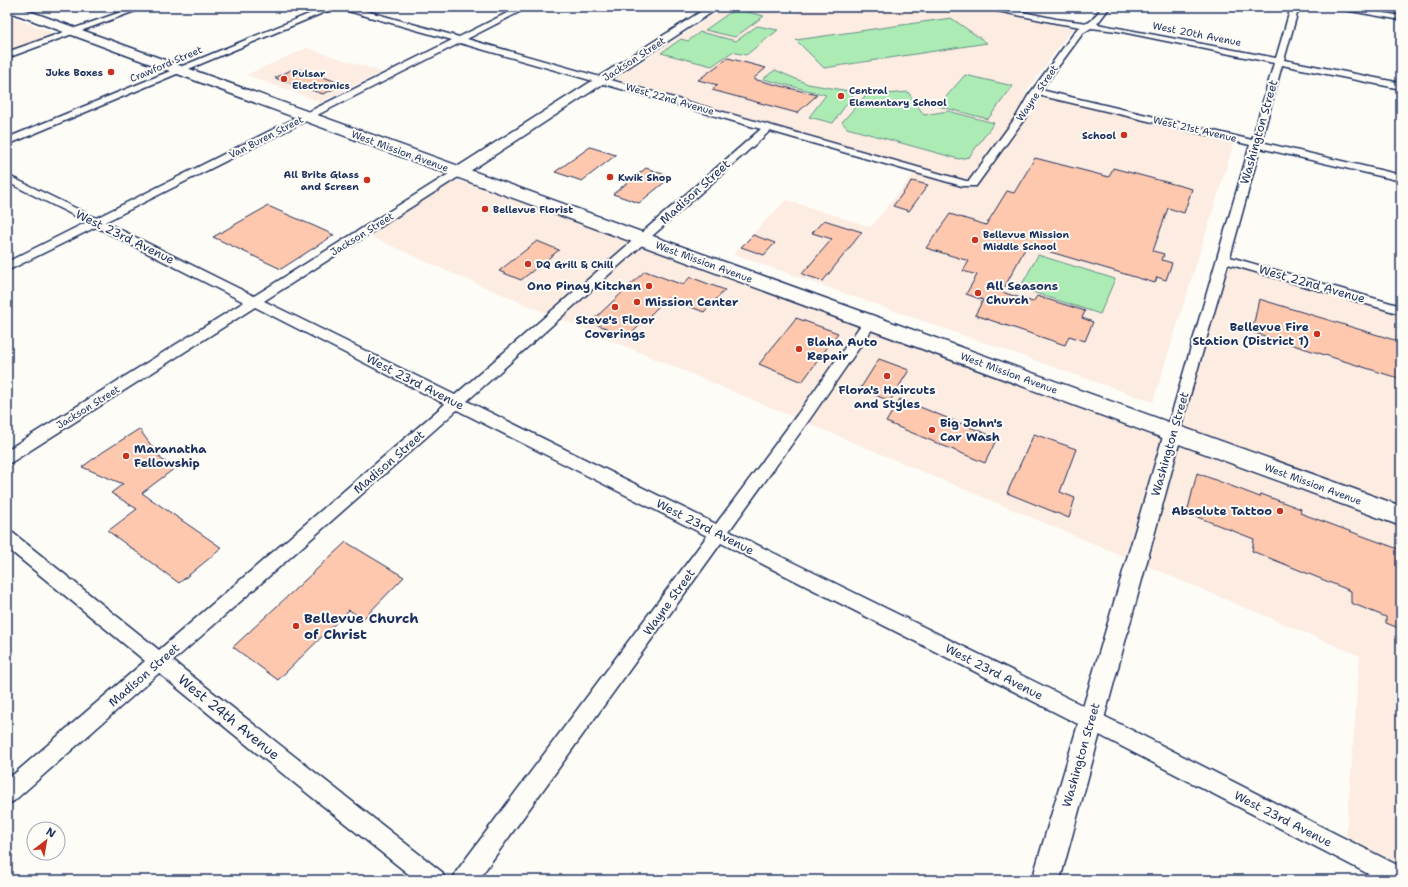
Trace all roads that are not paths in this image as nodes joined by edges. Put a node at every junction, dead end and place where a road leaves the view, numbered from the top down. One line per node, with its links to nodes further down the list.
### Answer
1 (7, 7): 13 (main road, West Mission Avenue)
2 (142, 7): 13 (street)
3 (333, 7): 17 (street, Crawford Street)
4 (344, 7): 14 (street, West 22nd Avenue)
5 (525, 7): 14 (street, Van Buren Street)
6 (715, 7): 18 (street, Jackson Street)
7 (988, 7): 12 (street, West 20th Avenue)
8 (1106, 7): 12 (street, Wayne Street)
9 (1295, 7): 16 (street, Washington Street)
10 (1339, 7): 11 (street)
11 (1401, 18)
12 (1089, 26): 16 (street, West 20th Avenue); 20 (street, Wayne Street)
13 (73, 32): 15 (street); 17 (main road, West Mission Avenue)
14 (459, 40): 18 (street, West 22nd Avenue); 21 (street, Van Buren Street)
15 (7, 55)
16 (1278, 62): 19 (street, West 20th Avenue); 24 (street, Washington Street)
17 (179, 71): 21 (main road, West Mission Avenue); 23 (street, Crawford Street)
18 (601, 80): 22 (street, West 22nd Avenue); 25 (street, Jackson Street)
19 (1401, 86)
20 (1036, 92): 24 (street, West 21st Avenue); 28 (street, Wayne Street)
21 (307, 117): 25 (main road, West Mission Avenue); 29 (street, Van Buren Street)
22 (768, 128): 28 (street, West 22nd Avenue); 30 (street, Madison Street)
23 (7, 142)
24 (1255, 144): 27 (street, West 21st Avenue); 31 (street, Washington Street)
25 (459, 172): 30 (main road, West Mission Avenue); 33 (street, Jackson Street)
26 (7, 178): 29 (street, West 23rd Avenue)
27 (1401, 178)
28 (972, 184)
29 (95, 222): 32 (street, Van Buren Street); 33 (street, West 23rd Avenue)
30 (643, 239): 35 (main road, West Mission Avenue); 36 (street, Madison Street)
31 (1224, 259): 34 (street, West 22nd Avenue); 37 (street, Washington Street)
32 (7, 267)
33 (255, 301): 36 (street, West 23rd Avenue); 38 (street, Jackson Street)
34 (1401, 310)
35 (870, 322): 37 (main road, West Mission Avenue); 40 (street, Wayne Street)
36 (456, 403): 40 (street, West 23rd Avenue); 42 (street, Madison Street)
37 (1173, 433): 39 (main road, West Mission Avenue); 43 (street, Washington Street)
38 (7, 458)
39 (1401, 516)
40 (719, 533): 43 (street, West 23rd Avenue); 47 (street, Wayne Street)
41 (7, 538): 42 (street, West 24th Avenue)
42 (160, 661): 44 (street, Madison Street); 46 (street, West 24th Avenue)
43 (1091, 720): 45 (street, West 23rd Avenue); 48 (street, Washington Street)
44 (7, 794)
45 (1401, 879)
46 (434, 880)
47 (464, 880)
48 (1046, 880)

